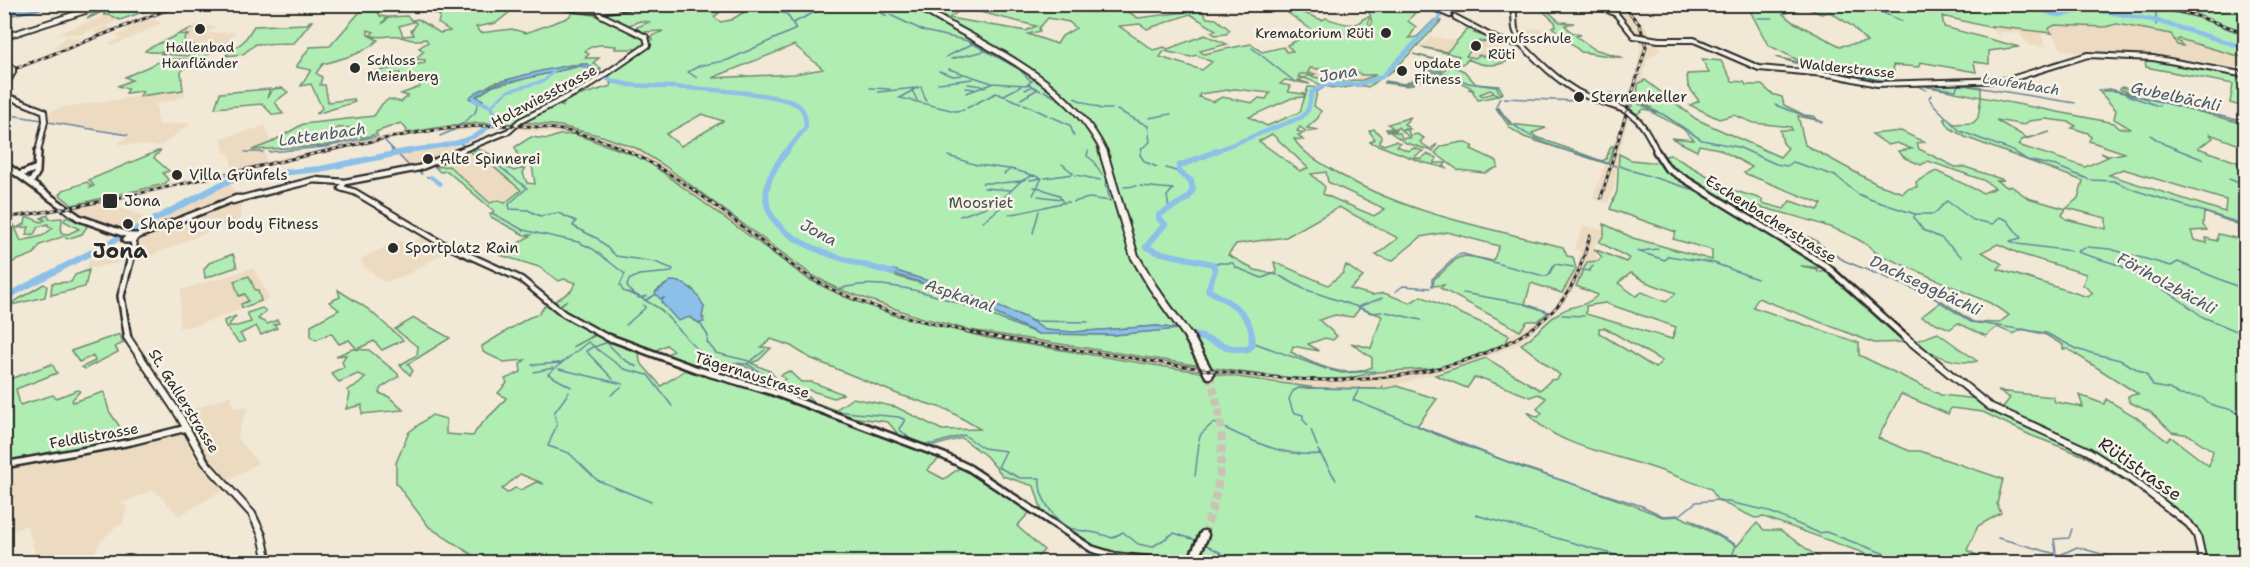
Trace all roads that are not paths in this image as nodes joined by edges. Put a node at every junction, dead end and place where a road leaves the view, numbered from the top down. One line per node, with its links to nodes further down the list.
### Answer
1 (107, 4): 13 (main road)
2 (556, 4): 10 (main road)
3 (640, 4): 10 (main road)
4 (914, 4): 26 (highway)
5 (975, 4): 6 (main road)
6 (1023, 4)
7 (1425, 4): 14 (street)
8 (1512, 4): 14 (main road)
9 (1595, 4): 11 (main road)
10 (599, 10): 24 (street, Holzwiesstrasse)
11 (1629, 32): 12 (main road, Walderstrasse)
12 (1634, 36): 17 (main road, Walderstrasse, bridge)
13 (4, 37)
14 (1521, 44): 28 (main road, Eschenbacherstrasse)
15 (4, 60): 16 (main road)
16 (13, 70): 18 (main road)
17 (2246, 75)
18 (4, 88)
19 (4, 95): 21 (main road)
20 (4, 164): 22 (main road)
21 (37, 168): 22 (main road); 23 (main road)
22 (19, 175): 23 (main road)
23 (31, 182): 25 (main road)
24 (345, 182): 25 (street, Holzwiesstrasse); 32 (street, Tägernaustrasse)
25 (131, 236): 27 (main road, St. Gallerstrasse)
26 (1209, 375)
27 (187, 428): 29 (street, Feldlistrasse); 31 (main road, St. Gallerstrasse)
28 (2033, 428): 34 (main road, Rütistrasse)
29 (4, 465)
30 (1202, 540): 33 (highway)
31 (268, 562)
32 (1170, 562)
33 (1192, 562)
34 (2203, 562)

